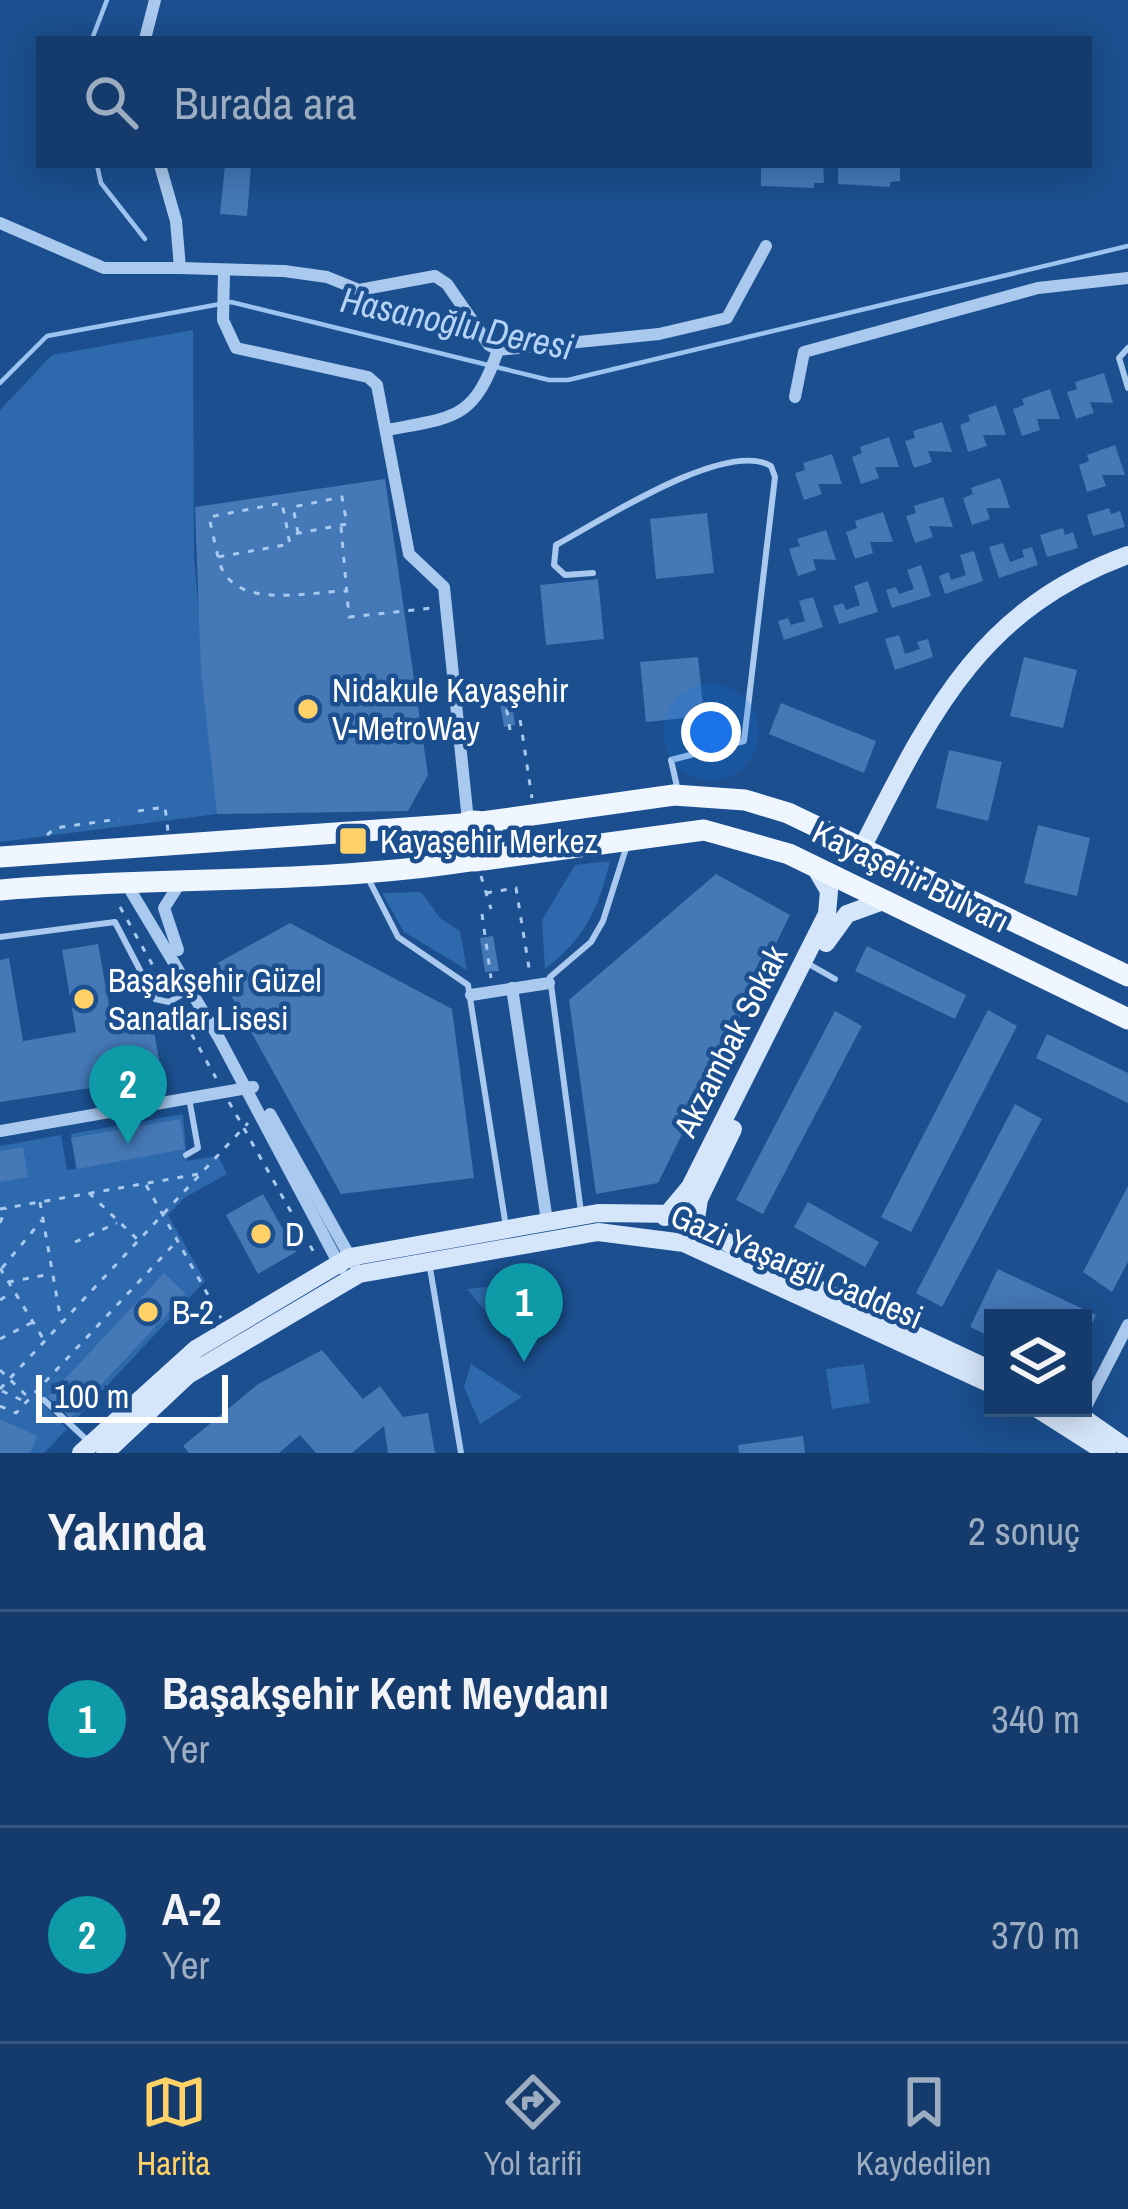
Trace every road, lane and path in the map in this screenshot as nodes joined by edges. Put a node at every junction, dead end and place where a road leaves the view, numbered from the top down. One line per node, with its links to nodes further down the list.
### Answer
1 (155, 0): 2 (street)
2 (146, 36)
3 (161, 168): 6 (street)
4 (0, 223): 6 (street)
5 (766, 245): 10 (street)
6 (180, 268): 7 (street)
7 (224, 273): 10 (street); 13 (street)
8 (1128, 278): 12 (street)
9 (1128, 348): 11 (lane)
10 (494, 362): 13 (street)
11 (1128, 388)
12 (795, 397)
13 (387, 430): 21 (street)
14 (341, 525): 15 (path); 15 (path); 20 (path)
15 (298, 533): 16 (path)
16 (288, 535): 18 (path); 18 (path)
17 (1128, 555): 31 (street)
18 (218, 557): 20 (path)
19 (593, 573): 23 (lane)
20 (346, 591): 21 (path)
21 (446, 607): 27 (street)
22 (510, 730): 25 (path)
23 (669, 795): 25 (main road, Kayaşehir Bulvarı); 29 (main road); 31 (main road, Kayaşehir Bulvarı)
24 (138, 811): 30 (path)
25 (535, 812): 27 (main road, Kayaşehir Bulvarı)
26 (119, 819): 28 (path)
27 (470, 823): 30 (main road, Kayaşehir Bulvarı); 33 (main road); 33 (main road)
28 (67, 826)
29 (641, 832): 33 (main road, Kayaşehir Bulvarı); 34 (main road, Kayaşehir Bulvarı); 49 (lane)
30 (170, 842): 32 (main road, Kayaşehir Bulvarı)
31 (862, 848): 47 (main road, Kayaşehir Bulvarı)
32 (0, 857)
33 (476, 860): 35 (main road, Kayaşehir Bulvarı); 39 (path)
34 (815, 867): 40 (main road, Kayaşehir Bulvarı); 45 (street, Akzambak Sokak)
35 (368, 876): 36 (main road, Kayaşehir Bulvarı); 52 (lane)
36 (186, 879): 37 (main road, Kayaşehir Bulvarı); 55 (street)
37 (123, 880): 38 (main road, Kayaşehir Bulvarı); 51 (street)
38 (0, 890)
39 (486, 893): 42 (path); 50 (path)
40 (883, 901): 45 (street, Akzambak Sokak); 54 (main road, Kayaşehir Bulvarı)
41 (120, 907): 53 (path)
42 (491, 909)
43 (482, 914): 46 (path)
44 (0, 937): 53 (lane)
45 (809, 964): 48 (lane); 67 (street, Akzambak Sokak); 73 (street, Akzambak Sokak)
46 (490, 971)
47 (1128, 976)
48 (835, 979)
49 (549, 983): 50 (street); 74 (lane)
50 (512, 988): 52 (street); 70 (street)
51 (191, 989): 53 (lane); 55 (street)
52 (471, 995): 75 (lane)
53 (172, 1000): 56 (path)
54 (1128, 1019)
55 (251, 1087): 56 (street); 58 (street); 84 (street)
56 (224, 1092): 57 (street); 59 (path)
57 (189, 1098): 60 (street); 61 (lane)
58 (259, 1111): 59 (path); 84 (street)
59 (244, 1128): 62 (path); 82 (path)
60 (0, 1131)
61 (186, 1155)
62 (201, 1174): 63 (path); 68 (path)
63 (145, 1184): 64 (path); 68 (path)
64 (88, 1193): 65 (path); 72 (path)
65 (40, 1202): 66 (path); 69 (path)
66 (3, 1208): 71 (path)
67 (672, 1213): 73 (street); 74 (street, Gazi Yaşargil Caddesi); 76 (street, Akzambak Sokak)
68 (163, 1215): 77 (path); 78 (path)
69 (43, 1218): 83 (path); 85 (path)
70 (547, 1221): 74 (street, Gazi Yaşargil Caddesi); 75 (street, Gazi Yaşargil Caddesi)
71 (0, 1222)
72 (119, 1222): 77 (path); 79 (path)
73 (694, 1222): 80 (street, Akzambak Sokak); 95 (street)
74 (583, 1225): 76 (street, Gazi Yaşargil Caddesi); 81 (street, Gazi Yaşargil Caddesi)
75 (506, 1227): 84 (street, Gazi Yaşargil Caddesi)
76 (660, 1236): 80 (street, Gazi Yaşargil Caddesi)
77 (139, 1240): 90 (path)
78 (177, 1240): 91 (path); 102 (path)
79 (75, 1242)
80 (684, 1243): 95 (street, Gazi Yaşargil Caddesi)
81 (429, 1259): 84 (street, Gazi Yaşargil Caddesi); 107 (lane)
82 (316, 1265)
83 (1, 1269): 86 (path)
84 (348, 1269): 91 (street, Gazi Yaşargil Caddesi); 105 (street, Gazi Yaşargil Caddesi)
85 (52, 1274): 86 (path); 90 (path)
86 (8, 1282): 87 (path)
87 (14, 1291): 88 (path); 89 (path)
88 (0, 1300)
89 (33, 1322): 93 (path); 94 (path)
90 (61, 1323): 94 (path)
91 (222, 1323): 105 (street, Gazi Yaşargil Caddesi)
92 (1128, 1325): 104 (street)
93 (0, 1339)
94 (45, 1341): 98 (path)
95 (943, 1355): 96 (street); 99 (street, Gazi Yaşargil Caddesi)
96 (984, 1368)
97 (0, 1370): 98 (path)
98 (9, 1379): 100 (path)
99 (984, 1380)
100 (0, 1390): 102 (path)
101 (44, 1400): 105 (lane)
102 (26, 1402): 103 (path)
103 (0, 1406)
104 (1075, 1418): 106 (street); 108 (street)
105 (92, 1450)
106 (1127, 1450)
107 (461, 1453)
108 (1107, 1453)

